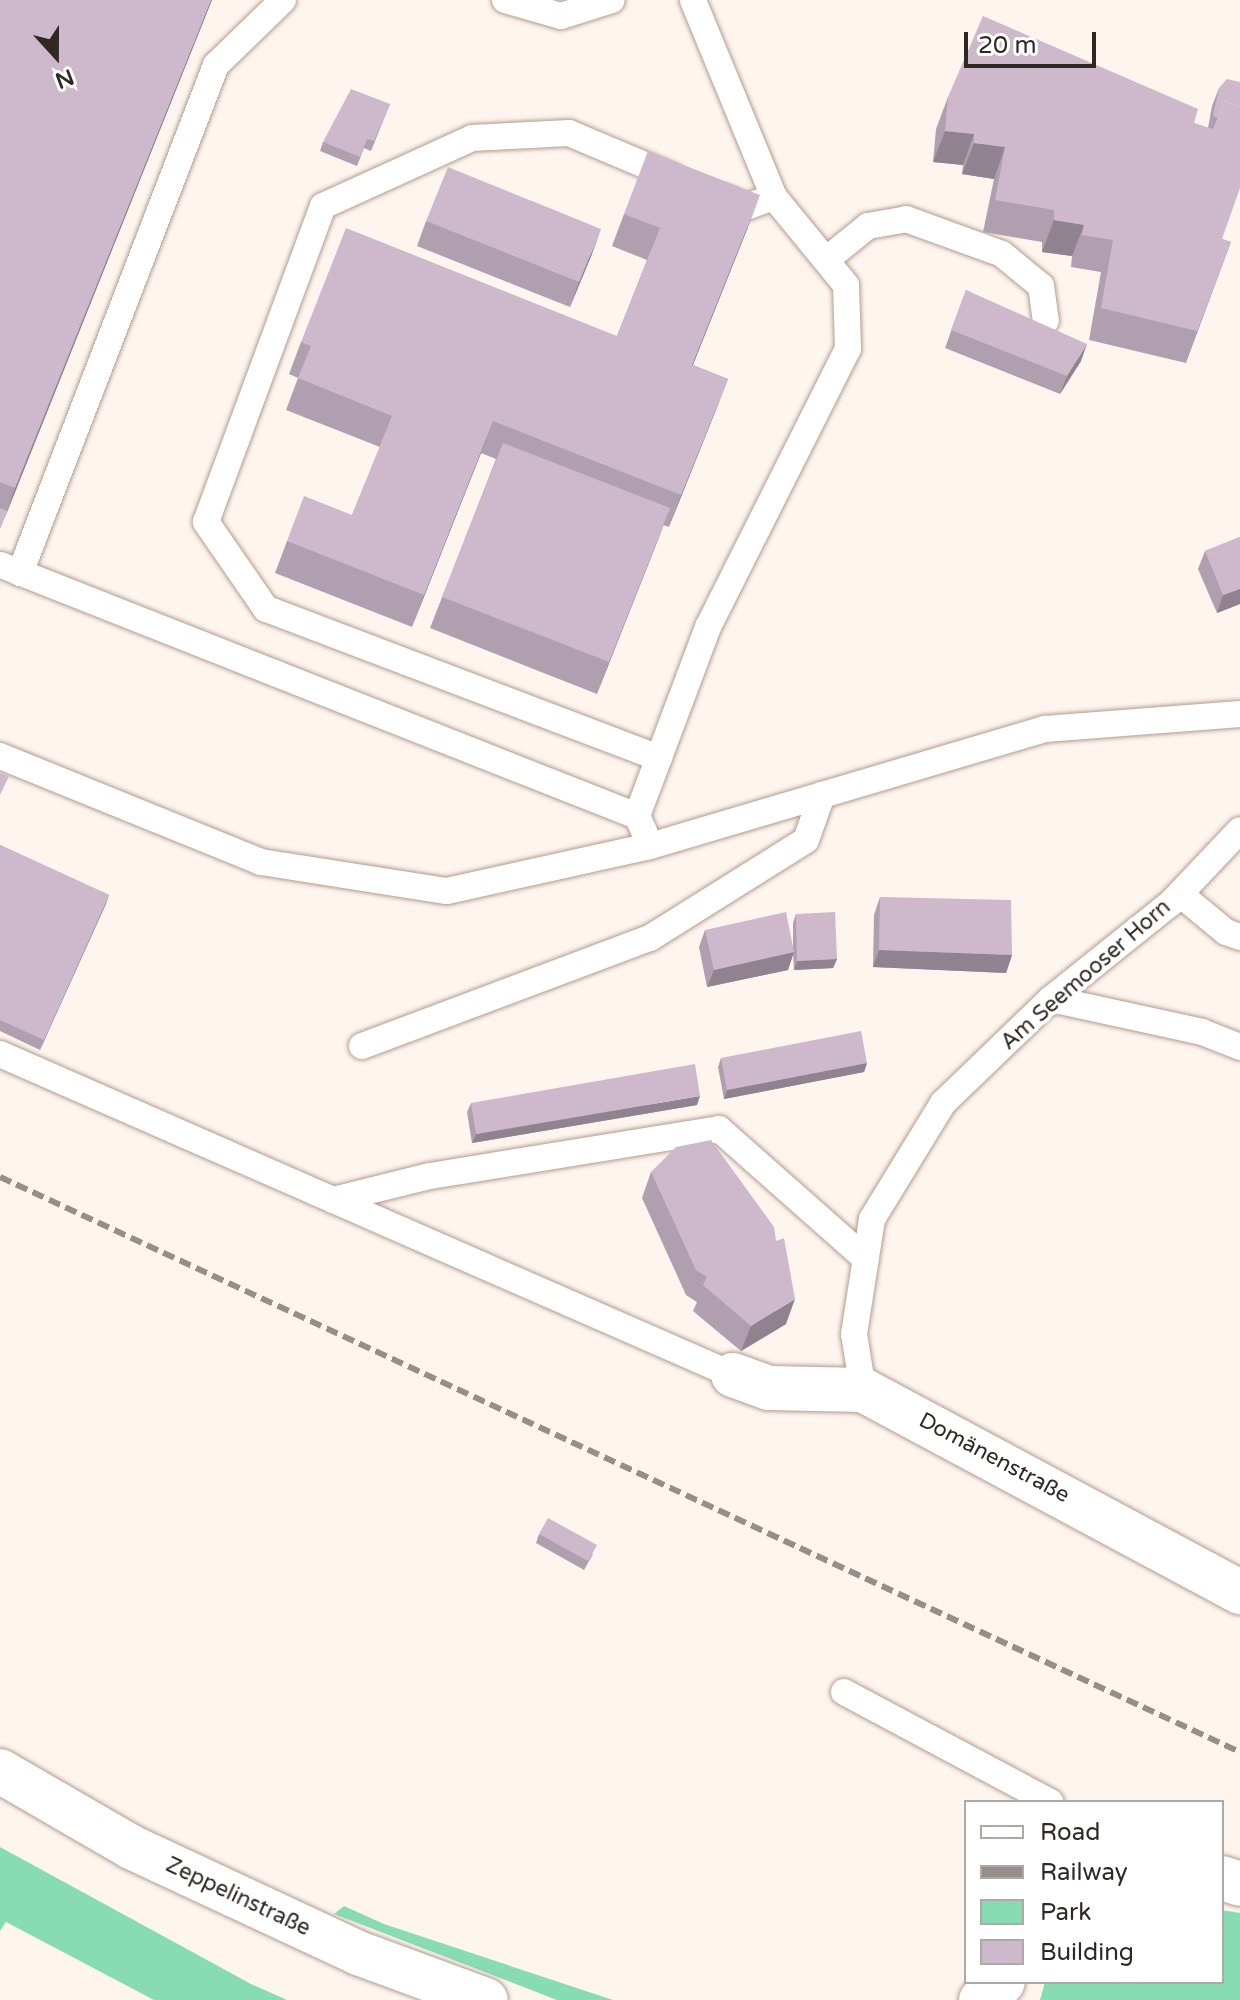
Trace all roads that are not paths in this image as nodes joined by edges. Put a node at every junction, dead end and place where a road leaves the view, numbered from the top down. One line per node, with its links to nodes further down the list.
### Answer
1 (283, 0): 8 (lane)
2 (505, 0): 3 (lane)
3 (612, 0)
4 (693, 0): 5 (lane)
5 (774, 197): 6 (lane); 11 (lane)
6 (826, 260): 7 (lane); 11 (lane)
7 (1046, 321)
8 (11, 569): 13 (lane)
9 (1240, 714): 12 (lane)
10 (0, 756): 15 (lane)
11 (659, 758): 13 (lane)
12 (822, 795): 15 (lane); 19 (lane)
13 (637, 816): 15 (lane)
14 (1240, 830): 16 (lane, Am Seemooser Horn)
15 (650, 846)
16 (1180, 894): 17 (lane); 18 (lane, Am Seemooser Horn)
17 (1240, 937)
18 (1051, 999): 20 (lane); 23 (lane, Am Seemooser Horn)
19 (362, 1046)
20 (1240, 1047)
21 (0, 1054): 22 (lane)
22 (333, 1200): 23 (lane); 24 (lane)
23 (866, 1259): 25 (lane, Am Seemooser Horn)
24 (733, 1375): 25 (street, Domänenstraße)
25 (863, 1390): 26 (street, Domänenstraße)
26 (1240, 1592)
27 (844, 1692): 29 (lane)
28 (0, 1771): 31 (street, Zeppelinstraße)
29 (1038, 1799)
30 (1001, 1984): 32 (street)
31 (486, 2000)
32 (981, 2000)

